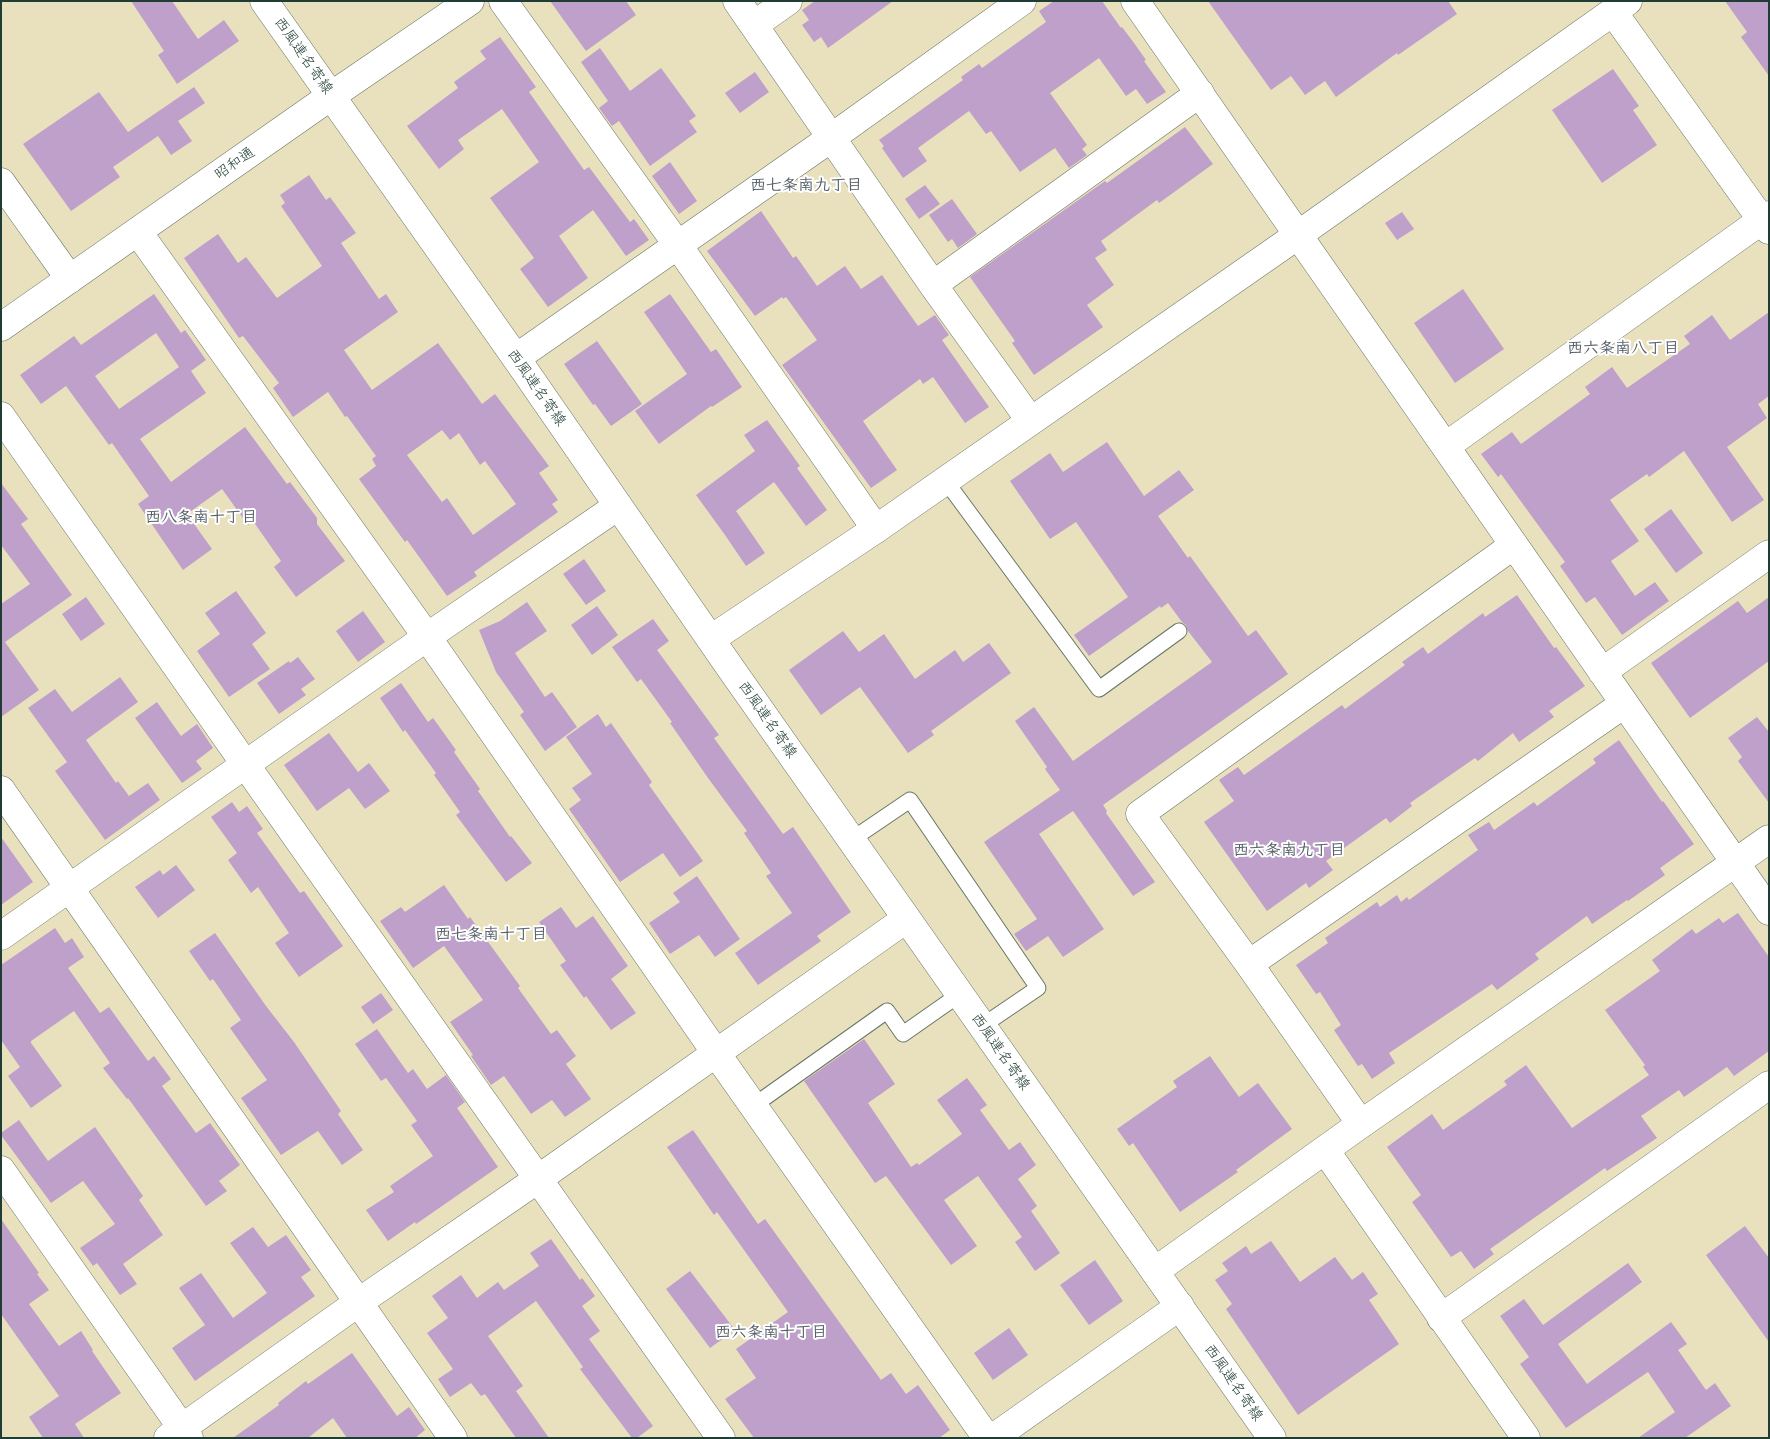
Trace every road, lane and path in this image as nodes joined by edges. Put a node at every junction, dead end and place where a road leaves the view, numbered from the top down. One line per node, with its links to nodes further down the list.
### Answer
1 (264, 1): 11 (street, 西風連名寄線)
2 (470, 1): 11 (street, 昭和通)
3 (503, 1): 17 (street)
4 (737, 1): 9 (street)
5 (788, 1): 9 (street)
6 (1022, 1): 12 (street)
7 (1135, 1): 10 (street)
8 (1621, 6): 14 (street); 16 (street)
9 (754, 25): 12 (street)
10 (1200, 93): 16 (street); 19 (street)
11 (331, 96): 15 (street, 昭和通); 21 (street, 西風連名寄線)
12 (831, 138): 17 (street); 19 (street)
13 (1, 182): 18 (street)
14 (1766, 221): 24 (street)
15 (138, 232): 18 (street, 昭和通); 31 (street)
16 (1298, 235): 23 (street); 24 (street)
17 (677, 244): 21 (street); 27 (street)
18 (70, 279): 20 (street, 昭和通)
19 (933, 285): 23 (street)
20 (1, 327)
21 (516, 358): 26 (street, 西風連名寄線)
22 (1, 416): 35 (street)
23 (1030, 420): 25 (street)
24 (1446, 446): 28 (street)
25 (945, 480): 27 (street); 30 (lane)
26 (618, 506): 31 (street); 32 (street, 西風連名寄線)
27 (876, 528): 32 (street)
28 (1514, 545): 33 (street); 44 (street)
29 (1769, 554): 33 (street)
30 (1179, 631)
31 (427, 637): 35 (street); 47 (street)
32 (711, 639): 38 (street, 西風連名寄線)
33 (1602, 672): 34 (street)
34 (1624, 704): 39 (street); 44 (street)
35 (245, 764): 40 (street); 53 (street)
36 (1, 790): 40 (street)
37 (1769, 839): 39 (street)
38 (851, 840): 42 (street, 西風連名寄線); 46 (lane)
39 (1734, 863): 41 (street); 50 (street)
40 (70, 887): 43 (street); 55 (street)
41 (1769, 911)
42 (906, 919): 45 (street, 西風連名寄線); 47 (street)
43 (1, 936)
44 (1249, 964): 50 (street)
45 (960, 994): 46 (street, 西風連名寄線); 49 (lane)
46 (982, 1026): 54 (street, 西風連名寄線)
47 (716, 1053): 49 (street); 53 (street)
48 (1769, 1085): 57 (street)
49 (754, 1106): 61 (street)
50 (1360, 1124): 51 (street)
51 (1325, 1150): 54 (street); 57 (street)
52 (1, 1170): 58 (street)
53 (538, 1179): 55 (street); 60 (street)
54 (1155, 1271): 56 (street, 西風連名寄線)
55 (359, 1302): 58 (street); 59 (street)
56 (1180, 1306): 62 (street); 63 (street, 西風連名寄線)
57 (1440, 1318): 64 (street)
58 (179, 1434)
59 (454, 1438)
60 (721, 1438)
61 (987, 1438)
62 (993, 1438)
63 (1272, 1438)
64 (1526, 1438)

